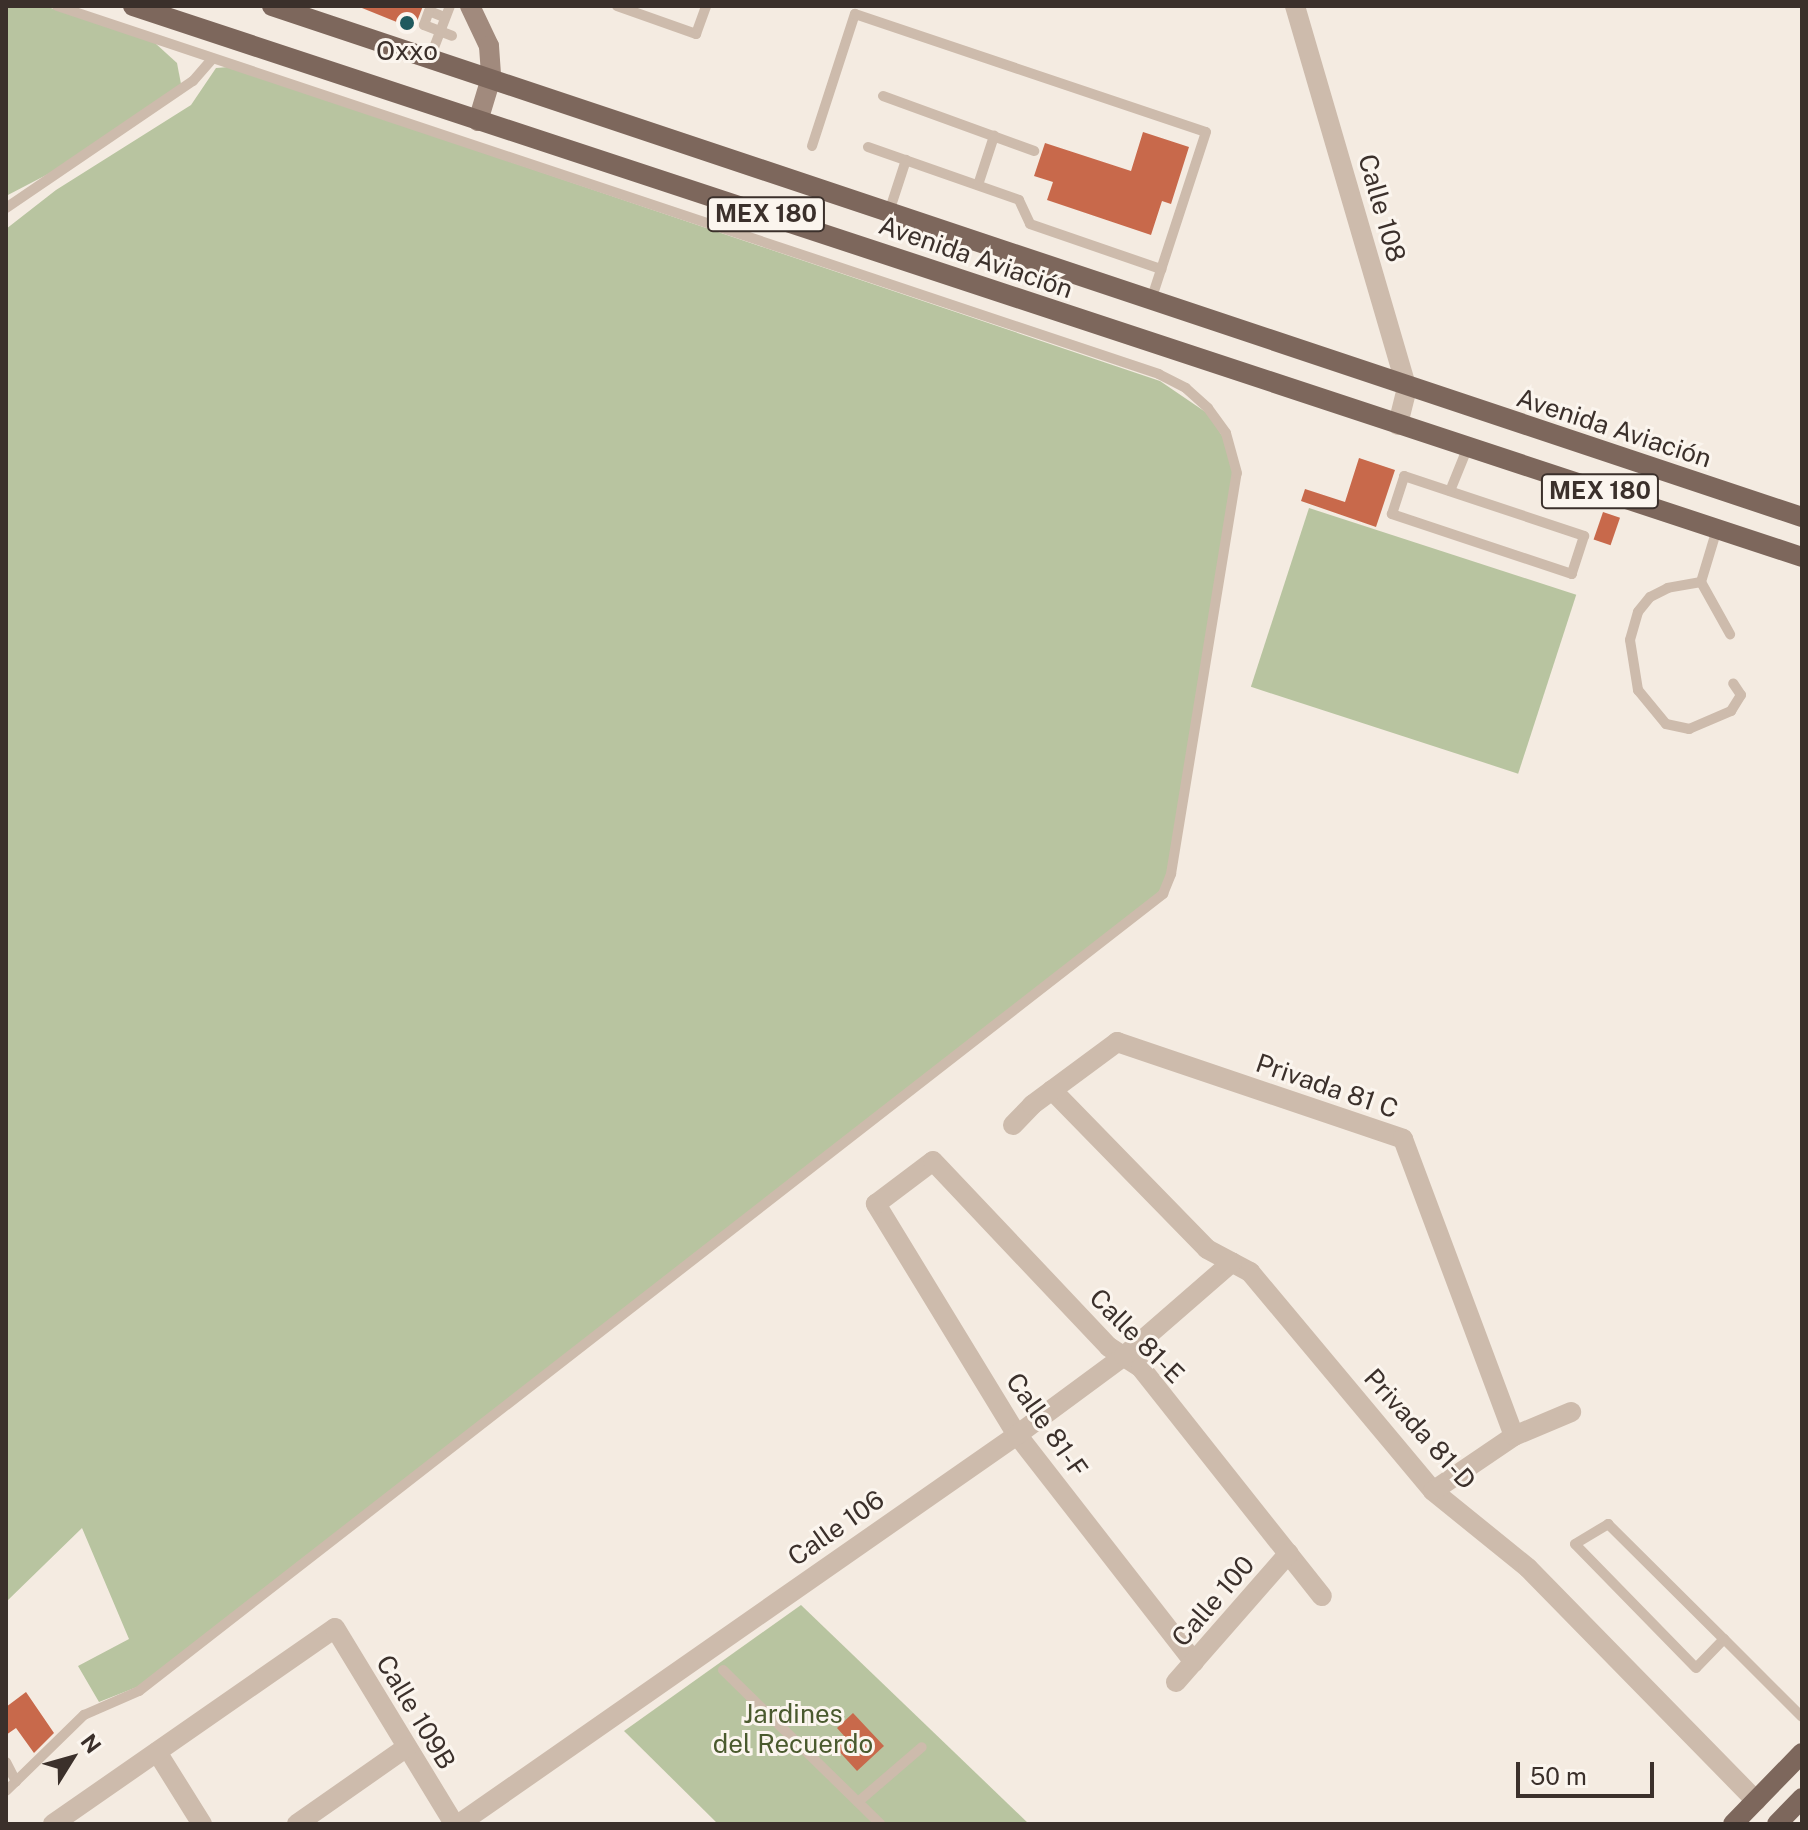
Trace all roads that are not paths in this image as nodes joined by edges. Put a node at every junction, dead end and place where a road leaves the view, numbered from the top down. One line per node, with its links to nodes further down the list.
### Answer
1 (57, 6): 13 (lane)
2 (133, 6): 16 (main road, Avenida Aviación / MEX 180)
3 (272, 6): 12 (main road, Avenida Aviación / MEX 180)
4 (450, 6): 9 (lane)
5 (470, 6): 14 (main road)
6 (617, 6): 7 (lane)
7 (706, 6)
8 (1295, 6): 27 (street, Calle 108)
9 (444, 17): 10 (lane); 10 (lane)
10 (439, 31): 11 (lane); 12 (lane)
11 (452, 36)
12 (430, 58): 14 (main road, Avenida Aviación / MEX 180)
13 (212, 59): 23 (lane); 59 (lane)
14 (491, 78): 16 (main road); 24 (main road, Avenida Aviación / MEX 180)
15 (883, 96): 17 (lane)
16 (478, 121): 28 (main road, Avenida Aviación / MEX 180)
17 (994, 136): 20 (lane); 22 (lane)
18 (812, 146): 25 (lane)
19 (868, 147): 21 (lane)
20 (1034, 151)
21 (906, 160): 22 (lane); 24 (lane)
22 (978, 185): 25 (lane)
23 (6, 208)
24 (888, 215): 26 (main road, Avenida Aviación / MEX 180)
25 (1161, 269): 26 (lane)
26 (1150, 302): 27 (main road, Avenida Aviación / MEX 180)
27 (1407, 388): 28 (street); 31 (main road, Avenida Aviación / MEX 180)
28 (1398, 425): 29 (main road, Avenida Aviación / MEX 180)
29 (1467, 449): 30 (lane); 33 (main road, Avenida Aviación / MEX 180)
30 (1450, 491): 30 (lane)
31 (1727, 492): 32 (main road, Avenida Aviación / MEX 180); 33 (main road)
32 (1802, 517)
33 (1717, 529): 34 (main road, Avenida Aviación / MEX 180); 35 (lane)
34 (1802, 557)
35 (1701, 582): 36 (lane); 37 (lane)
36 (1730, 634)
37 (1733, 683)
38 (1052, 1090): 39 (street); 41 (street, Privada 81-D); 45 (street, Privada 81 C)
39 (1013, 1125)
40 (876, 1204): 42 (street, Calle 81-E); 44 (street, Calle 81-F)
41 (1232, 1262): 42 (street, Calle 106); 46 (street, Privada 81-D)
42 (1124, 1356): 44 (street, Calle 106); 47 (street, Calle 81-E)
43 (1571, 1412): 45 (street)
44 (1017, 1435): 50 (street, Calle 81-F); 67 (street, Calle 106)
45 (1514, 1436): 46 (street)
46 (1433, 1491): 62 (street, Privada 81-D)
47 (1289, 1553): 48 (street, Calle 81-E); 50 (street, Calle 100)
48 (1322, 1596)
49 (1724, 1639): 49 (lane); 53 (lane)
50 (1194, 1662): 52 (street, Calle 100)
51 (723, 1670): 63 (lane)
52 (1176, 1682)
53 (1802, 1717)
54 (407, 1747): 56 (street, Calle 109B); 66 (street); 67 (street, Calle 109B)
55 (922, 1747): 63 (lane)
56 (157, 1752): 64 (street); 65 (street)
57 (1802, 1753): 62 (main road)
58 (6, 1762): 59 (lane)
59 (16, 1782): 60 (lane)
60 (6, 1791)
61 (1802, 1798): 70 (main road)
62 (1756, 1801): 69 (main road)
63 (858, 1802): 68 (lane)
64 (53, 1824)
65 (202, 1824)
66 (297, 1824)
67 (457, 1824)
68 (880, 1824)
69 (1733, 1824)
70 (1777, 1824)

